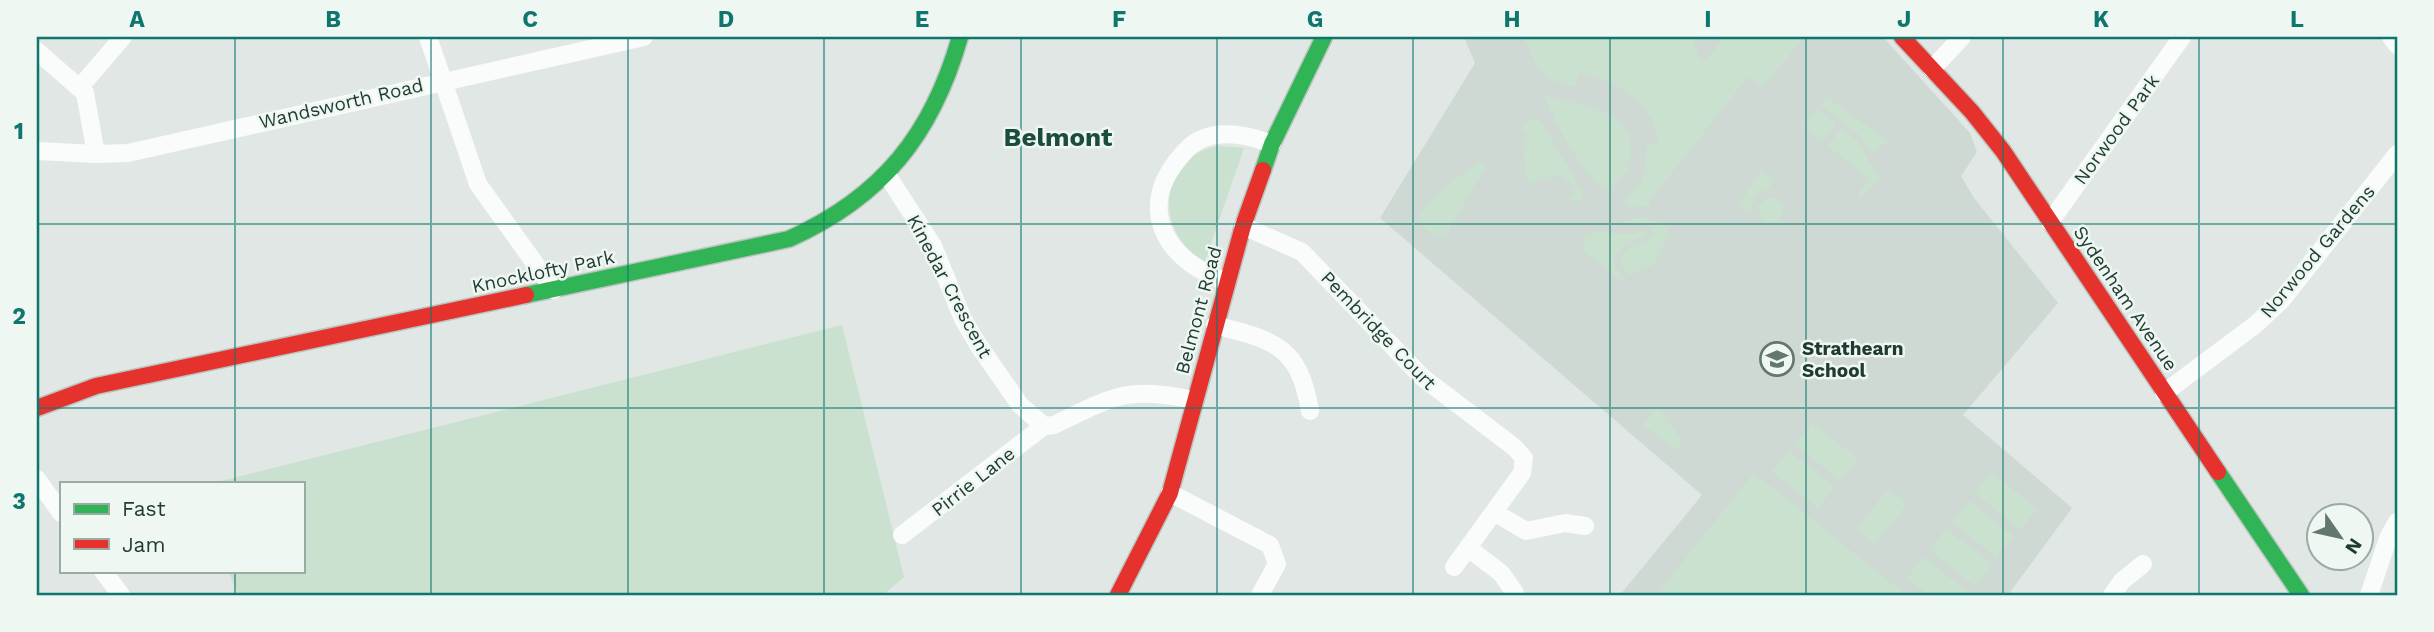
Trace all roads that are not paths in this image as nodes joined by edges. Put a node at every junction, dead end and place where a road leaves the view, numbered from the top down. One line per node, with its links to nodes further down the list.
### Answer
1 (122, 37): 14 (street)
2 (428, 37): 13 (street)
3 (644, 37): 13 (street, Wandsworth Road)
4 (960, 37): 19 (street, Knocklofty Park)
5 (1324, 37): 15 (street, Belmont Road)
6 (1902, 37): 12 (street, Sydenham Avenue)
7 (1962, 37): 12 (street)
8 (2182, 37): 20 (street, Norwood Park)
9 (2391, 37): 10 (street)
10 (2397, 46)
11 (37, 51): 14 (street)
12 (1932, 69): 20 (street, Sydenham Avenue)
13 (443, 80): 18 (street, Wandsworth Road); 23 (street)
14 (80, 87): 18 (street)
15 (1272, 144): 21 (street, Belmont Road); 22 (street)
16 (37, 151): 18 (street, Wandsworth Road)
17 (2397, 154): 25 (street, Norwood Gardens)
18 (96, 155)
19 (887, 175): 23 (street, Knocklofty Park); 29 (street, Kinedar Crescent)
20 (2050, 222): 25 (street, Sydenham Avenue)
21 (1243, 226): 22 (street, Belmont Road); 33 (street, Pembridge Court)
22 (1226, 281): 24 (street, Belmont Road)
23 (554, 290): 27 (street, Knocklofty Park)
24 (1215, 325): 26 (street, Belmont Road); 28 (street)
25 (2164, 393): 46 (street, Sydenham Avenue)
26 (1195, 400): 29 (street, Pirrie Lane); 31 (street, Belmont Road)
27 (37, 408)
28 (1310, 411)
29 (1044, 426): 36 (street, Pirrie Lane)
30 (37, 479): 32 (street)
31 (1170, 494): 43 (street, Belmont Road); 44 (street)
32 (60, 512)
33 (1494, 512): 35 (street); 37 (street, Pembridge Court)
34 (2397, 522): 47 (street)
35 (1585, 526)
36 (902, 535)
37 (1468, 548): 39 (street, Pembridge Court); 41 (street)
38 (2143, 564): 45 (street)
39 (1454, 567)
40 (104, 572): 42 (street)
41 (1515, 593)
42 (121, 595)
43 (1118, 595)
44 (1261, 595)
45 (2112, 595)
46 (2301, 595)
47 (2369, 595)

